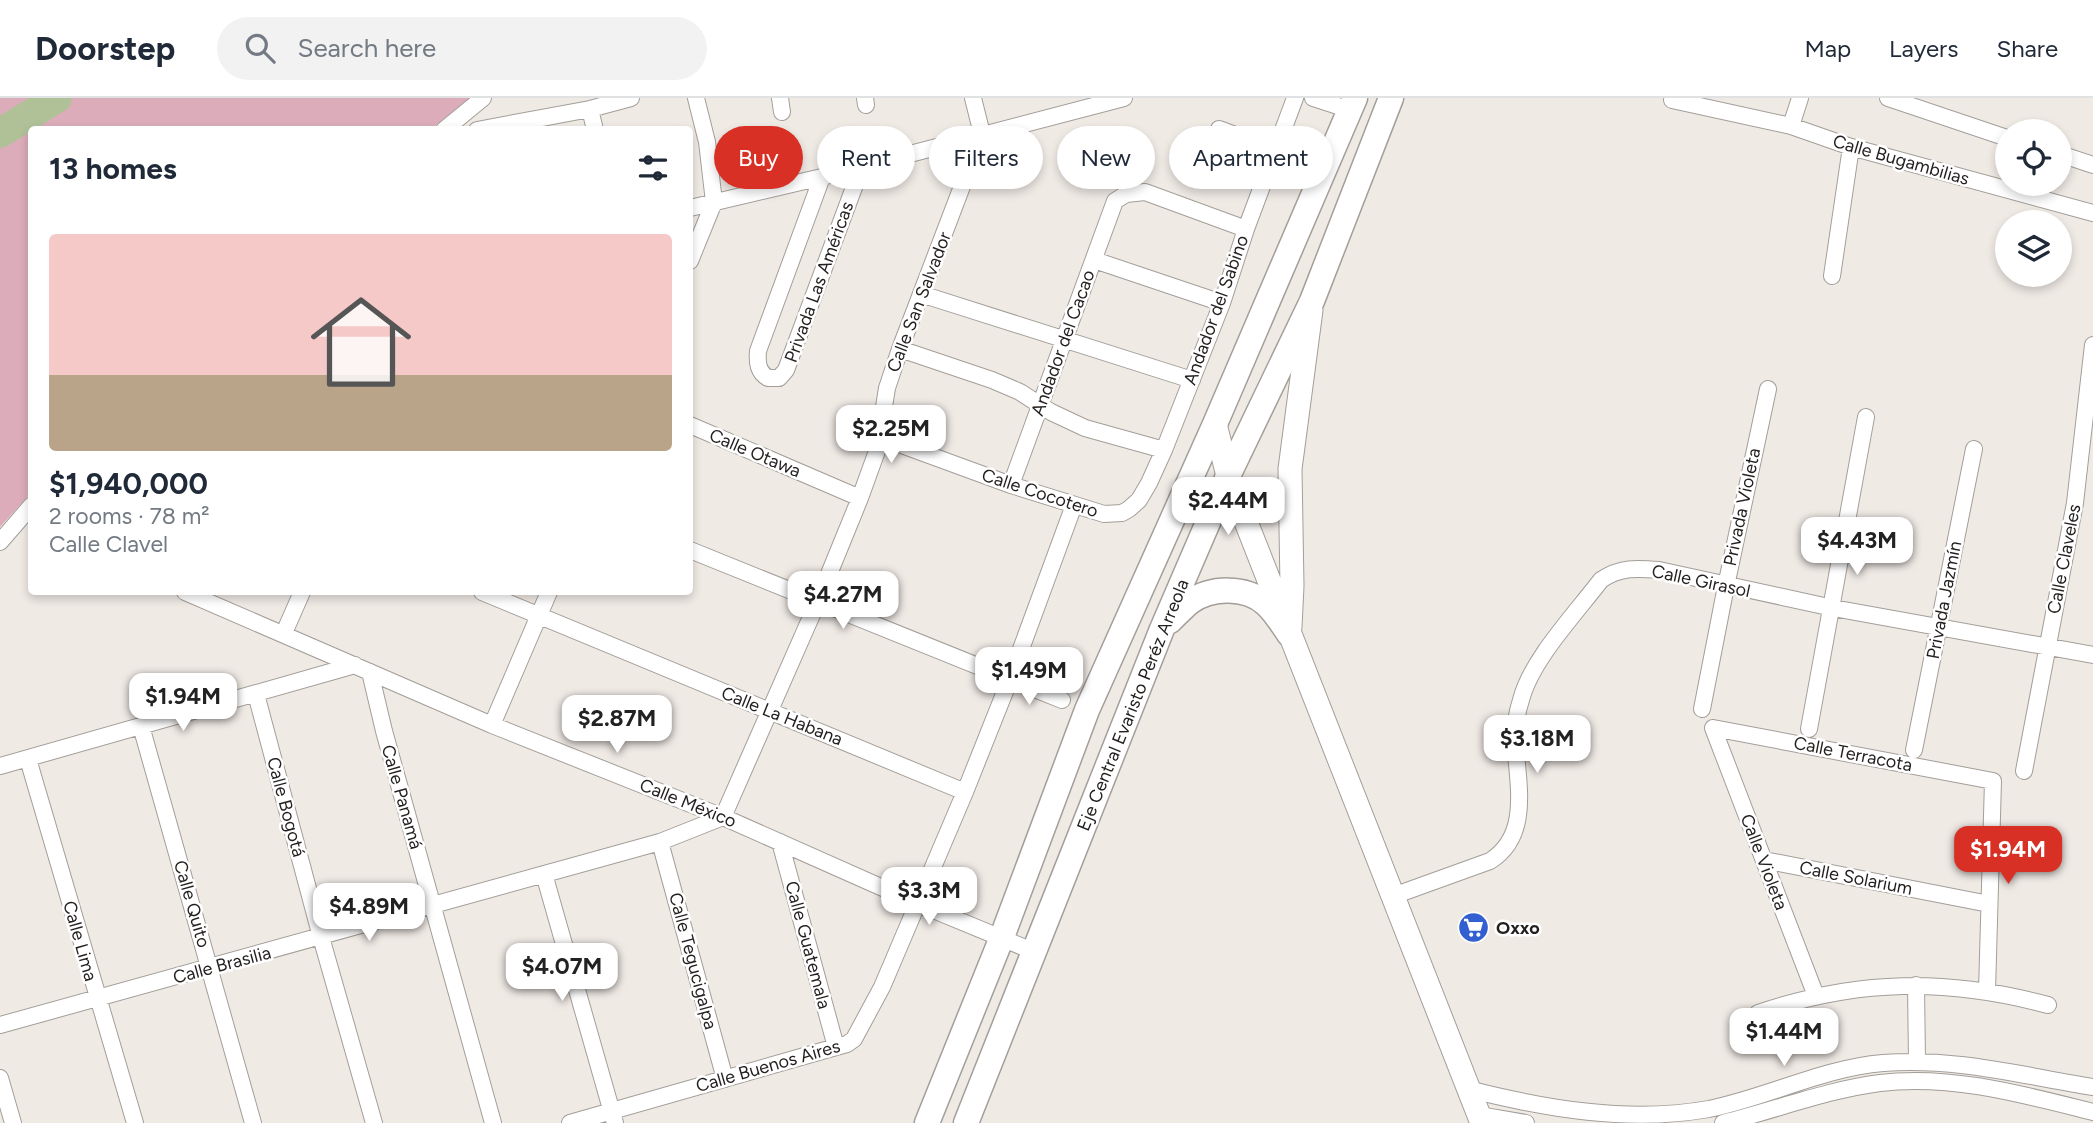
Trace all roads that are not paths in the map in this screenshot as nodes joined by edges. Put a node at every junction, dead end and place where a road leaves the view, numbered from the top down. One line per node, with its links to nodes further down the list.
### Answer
1 (483, 98): 15 (street)
2 (631, 98): 11 (street)
3 (696, 98): 31 (street)
4 (973, 98): 18 (street)
5 (1124, 98): 19 (street)
6 (1295, 98): 20 (street, Andador del Sabino)
7 (1313, 98): 13 (street)
8 (1391, 98): 39 (main road, Eje Central Evaristo Peréz Arreola)
9 (1800, 98): 21 (street)
10 (1888, 98): 22 (street)
11 (614, 100): 14 (street)
12 (1672, 100): 21 (street, Calle Bugambilias)
13 (1353, 104): 48 (main road, Eje Central Evaristo Peréz Arreola)
14 (590, 109): 16 (street); 17 (street)
15 (449, 126)
16 (509, 126)
17 (594, 126)
18 (980, 126)
19 (1017, 126)
20 (1284, 126)
21 (1791, 126): 23 (street, Calle Bugambilias)
22 (1995, 134)
23 (1851, 147): 33 (street, Calle Bugambilias); 37 (street)
24 (2072, 158): 25 (street)
25 (2093, 165)
26 (817, 178): 31 (street)
27 (818, 189): 28 (street, Privada Las Américas)
28 (853, 189)
29 (961, 189): 38 (street, Calle San Salvador)
30 (1261, 189): 34 (street, Andador del Sabino)
31 (714, 202): 32 (street); 35 (street)
32 (693, 207)
33 (2093, 213)
34 (1246, 229): 36 (street, Andador del Cacao); 40 (street, Andador del Sabino)
35 (693, 254)
36 (1094, 260): 40 (street); 41 (street, Andador del Cacao)
37 (1832, 276)
38 (921, 294): 41 (street); 43 (street, Calle San Salvador)
39 (1312, 301): 53 (main road, Eje Central Evaristo Peréz Arreola); 72 (main road)
40 (1222, 303): 44 (street, Andador del Sabino)
41 (1065, 341): 44 (street); 46 (street, Andador del Cacao)
42 (2093, 345): 73 (street, Calle Claveles)
43 (900, 349): 46 (street); 50 (street, Calle San Salvador)
44 (1192, 380): 52 (street, Andador del Sabino)
45 (1768, 389): 61 (street, Privada Violeta)
46 (1040, 403): 52 (street); 54 (street, Andador del Cacao)
47 (1866, 418): 67 (street)
48 (1215, 424): 53 (main road); 100 (main road, Eje Central Evaristo Peréz Arreola)
49 (693, 426): 55 (street, Calle Otawa)
50 (880, 437): 54 (street, Calle Cocotero); 55 (street, Calle San Salvador)
51 (1974, 449): 69 (street, Privada Jazmín)
52 (1164, 450): 57 (street, Andador del Sabino)
53 (1228, 476): 70 (main road, Eje Central Evaristo Peréz Arreola); 72 (main road)
54 (1011, 485): 56 (street, Calle Cocotero)
55 (860, 498): 66 (street, Calle San Salvador)
56 (1074, 505): 57 (street, Calle Cocotero); 76 (street, Calle Buenos Aires)
57 (1122, 513)
58 (25, 523): 59 (street)
59 (0, 542)
60 (693, 551): 66 (street)
61 (1726, 586): 67 (street, Calle Girasol); 79 (street, Privada Violeta); 95 (street, Calle Girasol)
62 (192, 595): 71 (street, Calle México)
63 (301, 595): 71 (street)
64 (489, 595): 68 (street, Calle La Habana)
65 (548, 595): 68 (street)
66 (818, 601): 76 (street); 80 (street, Calle San Salvador)
67 (1833, 608): 69 (street, Calle Girasol); 84 (street)
68 (539, 616): 80 (street, Calle La Habana); 81 (street)
69 (1938, 628): 73 (street, Calle Girasol); 85 (street, Privada Jazmín)
70 (1162, 629): 72 (main road); 101 (main road, Eje Central Evaristo Peréz Arreola)
71 (284, 633): 75 (street, Calle México)
72 (1289, 634): 95 (main road)
73 (2047, 647): 74 (street, Calle Girasol); 88 (street, Calle Claveles)
74 (2093, 655)
75 (363, 668): 77 (street); 81 (street, Calle México); 98 (street, Calle Panamá)
76 (1010, 680): 78 (street); 89 (street, Calle Buenos Aires)
77 (256, 694): 82 (street); 99 (street, Calle Bogotá)
78 (1062, 700)
79 (1702, 709)
80 (771, 712): 89 (street, Calle La Habana); 90 (street, Calle San Salvador)
81 (492, 725): 90 (street, Calle México)
82 (141, 726): 86 (street); 102 (street, Calle Quito)
83 (1713, 727): 93 (street, Calle Violeta); 97 (street, Calle Terracota)
84 (1810, 729)
85 (1914, 750)
86 (27, 759): 87 (street); 106 (street, Calle Lima)
87 (0, 766)
88 (2024, 771)
89 (965, 792): 96 (street, Calle Buenos Aires)
90 (723, 817): 91 (street, Calle Brasilia); 92 (street, Calle México)
91 (660, 842): 94 (street, Calle Brasilia); 113 (street, Calle Tegucigalpa)
92 (780, 842): 96 (street, Calle México); 110 (street, Calle Guatemala)
93 (1763, 860): 97 (street, Calle Solarium); 105 (street, Calle Violeta)
94 (544, 874): 98 (street, Calle Brasilia); 117 (street)
95 (1393, 896): 115 (main road)
96 (919, 904): 100 (street, Calle México); 110 (street, Calle Buenos Aires)
97 (1989, 904): 104 (street)
98 (432, 906): 99 (street, Calle Brasilia); 123 (street, Calle Panamá)
99 (321, 937): 102 (street, Calle Brasilia); 122 (street, Calle Bogotá)
100 (1002, 937): 101 (street, Calle México); 125 (main road, Eje Central Evaristo Peréz Arreola)
101 (1035, 952): 126 (main road, Eje Central Evaristo Peréz Arreola)
102 (210, 968): 106 (street, Calle Brasilia); 121 (street, Calle Quito)
103 (1916, 985): 104 (street); 105 (street); 111 (street)
104 (1987, 991): 107 (street)
105 (1816, 996): 108 (street)
106 (97, 999): 109 (street, Calle Brasilia); 120 (street, Calle Lima)
107 (2048, 1005)
108 (1758, 1013)
109 (0, 1025)
110 (836, 1047): 113 (street, Calle Buenos Aires)
111 (1917, 1062): 114 (street); 115 (street)
112 (0, 1078): 119 (street)
113 (725, 1079): 117 (street, Calle Buenos Aires)
114 (2093, 1087)
115 (1468, 1089): 118 (main road)
116 (2093, 1112): 128 (street)
117 (614, 1117): 124 (street, Calle Buenos Aires)
118 (1480, 1119): 127 (street)
119 (13, 1123)
120 (135, 1123)
121 (253, 1123)
122 (374, 1123)
123 (493, 1123)
124 (570, 1123)
125 (927, 1123)
126 (966, 1123)
127 (1526, 1123)
128 (1723, 1123)

